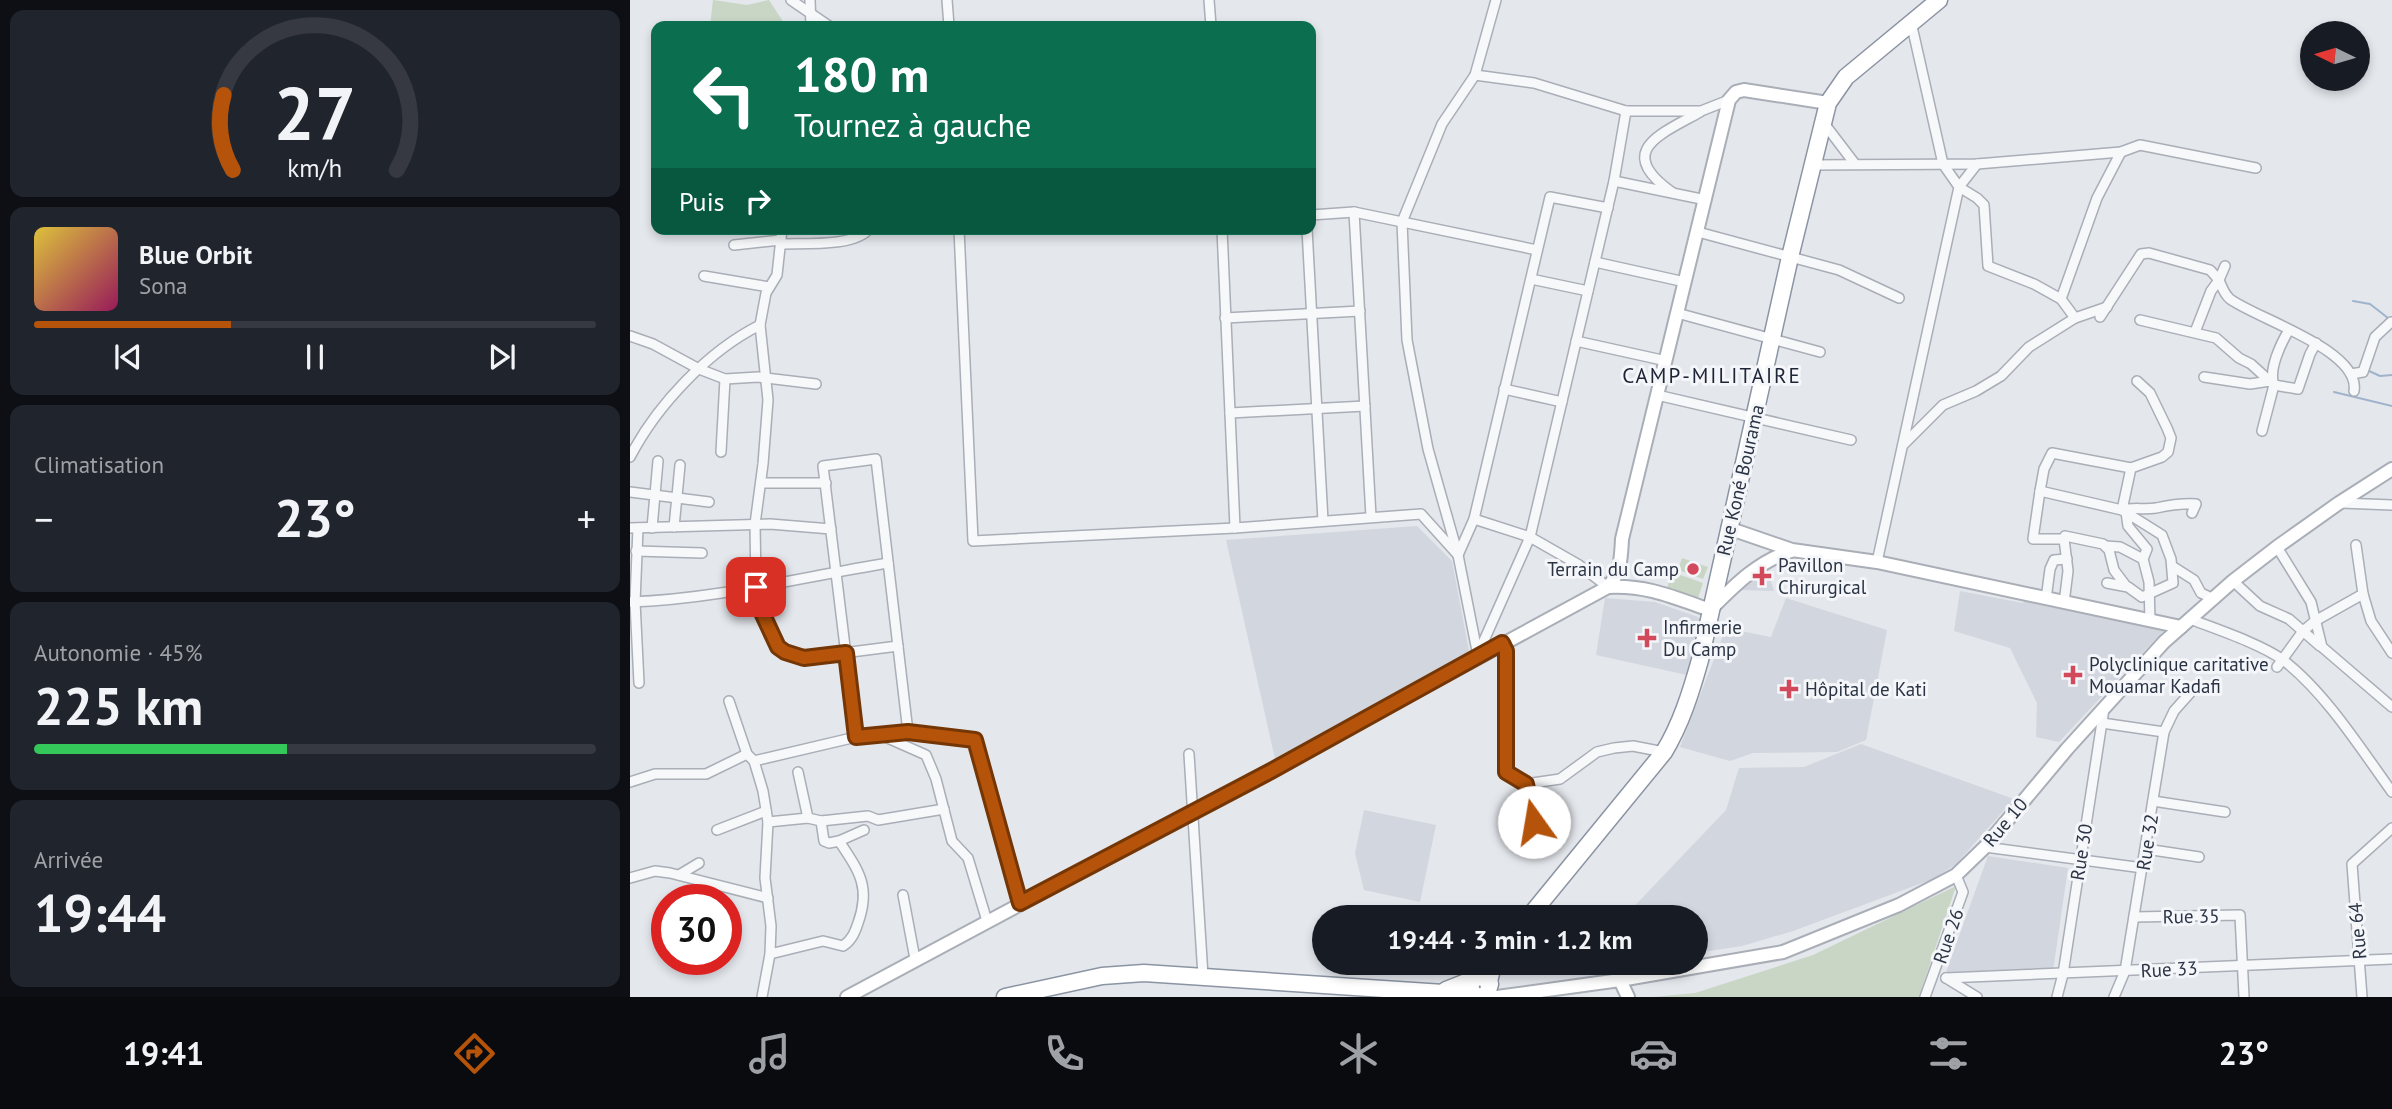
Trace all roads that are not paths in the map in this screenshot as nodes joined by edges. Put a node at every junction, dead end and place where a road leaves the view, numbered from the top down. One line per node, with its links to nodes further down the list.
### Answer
1 (791, 0): 7 (street)
2 (810, 0): 7 (street)
3 (947, 0): 10 (street)
4 (1209, 0): 11 (street)
5 (1496, 0): 13 (street)
6 (1939, 0): 12 (highway, Rue Koné Bourama)
7 (812, 13): 8 (street); 9 (street)
8 (811, 21)
9 (822, 21)
10 (948, 21)
11 (1210, 21)
12 (1911, 22): 15 (highway, Rue Koné Bourama); 21 (street)
13 (1475, 75): 16 (street); 32 (street)
14 (1729, 100): 15 (street); 17 (street); 28 (street)
15 (1828, 103): 18 (highway, Rue Koné Bourama)
16 (1626, 111): 17 (street); 25 (street)
17 (1701, 111): 27 (street)
18 (1823, 122): 20 (street); 23 (highway, Rue Koné Bourama)
19 (2121, 152): 22 (street); 24 (street); 52 (street)
20 (1855, 164): 21 (street); 23 (street)
21 (1943, 164): 22 (street); 26 (street)
22 (1977, 164): 26 (street)
23 (1812, 165): 42 (highway, Rue Koné Bourama)
24 (2256, 168)
25 (1614, 181): 27 (street); 29 (street)
26 (1959, 187): 52 (street); 90 (street)
27 (1673, 193): 28 (street)
28 (1706, 200): 33 (street)
29 (1608, 208): 41 (street); 43 (street)
30 (1354, 212): 31 (street); 32 (street); 54 (street)
31 (1316, 215)
32 (1402, 222): 41 (street); 126 (street)
33 (1698, 232): 42 (street); 48 (street)
34 (782, 235): 39 (street)
35 (860, 235): 39 (street)
36 (959, 235): 115 (street)
37 (1222, 235): 58 (street)
38 (1307, 235): 56 (street)
39 (781, 242): 40 (street); 49 (street)
40 (734, 245)
41 (1537, 250): 46 (street)
42 (1790, 257): 51 (street); 66 (highway, Rue Koné Bourama)
43 (1595, 262): 48 (street); 50 (street)
44 (2225, 266): 47 (street)
45 (704, 276): 49 (street)
46 (1531, 279): 50 (street); 79 (street)
47 (2219, 280): 53 (street); 63 (street); 64 (street)
48 (1685, 282): 55 (street)
49 (769, 287): 62 (street)
50 (1588, 291): 67 (street)
51 (1899, 298)
52 (2061, 299): 59 (street)
53 (2107, 307): 57 (street); 59 (street)
54 (1360, 311): 56 (street); 83 (street)
55 (1677, 313): 66 (street); 81 (street)
56 (1312, 314): 58 (street); 84 (street)
57 (2100, 317)
58 (1225, 318): 85 (street)
59 (2075, 318): 90 (street)
60 (2140, 320): 64 (street)
61 (2391, 322): 72 (street)
62 (760, 325): 71 (street); 74 (street)
63 (2289, 330): 68 (street); 77 (street)
64 (2195, 332): 77 (street)
65 (630, 338): 71 (street)
66 (1772, 339): 69 (street); 86 (highway, Rue Koné Bourama)
67 (1576, 341): 70 (street); 82 (street)
68 (2316, 344): 72 (street); 77 (street)
69 (1820, 352)
70 (1662, 360)
71 (699, 369): 75 (street); 89 (street)
72 (2351, 374): 80 (street)
73 (2204, 377): 77 (street)
74 (767, 378): 75 (street); 78 (street); 97 (street)
75 (724, 379): 91 (street)
76 (2137, 381): 95 (street)
77 (2272, 383): 87 (street)
78 (816, 384)
79 (1504, 389): 82 (street); 109 (street)
80 (2354, 391)
81 (1657, 395): 86 (street); 127 (street)
82 (1562, 402): 118 (street)
83 (1365, 406): 84 (street); 108 (street)
84 (1317, 409): 85 (street); 110 (street)
85 (1230, 413): 115 (street)
86 (1754, 417): 88 (street); 116 (highway, Rue Koné Bourama)
87 (2262, 431)
88 (1851, 440)
89 (634, 442): 92 (street)
90 (1903, 445): 130 (street)
91 (721, 452)
92 (630, 457)
93 (658, 461): 101 (street)
94 (680, 465): 102 (street)
95 (2131, 468): 99 (street); 106 (street)
96 (2392, 469): 104 (street, Rue 10)
97 (761, 483): 98 (street); 111 (street)
98 (826, 483): 117 (street); 131 (street)
99 (2040, 491): 106 (street); 119 (street)
100 (630, 492): 101 (street)
101 (654, 496): 102 (street); 114 (street)
102 (677, 498): 103 (street); 112 (street)
103 (709, 502)
104 (2339, 503): 105 (street); 122 (street, Rue 10)
105 (2392, 505)
106 (2124, 511): 107 (street); 129 (street); 132 (street)
107 (2192, 513)
108 (1371, 517): 110 (street); 126 (street)
109 (1474, 519): 118 (street); 126 (street)
110 (1323, 521): 115 (street)
111 (755, 524): 112 (street); 117 (street); 137 (street)
112 (674, 527): 114 (street)
113 (634, 528): 114 (street); 124 (street)
114 (652, 528)
115 (1235, 528)
116 (1728, 528): 123 (street); 146 (highway, Rue Koné Bourama)
117 (831, 529): 133 (street)
118 (1530, 537): 138 (street); 156 (street)
119 (2064, 539): 121 (street); 128 (street)
120 (2356, 545): 141 (street)
121 (2105, 546): 129 (street); 139 (street)
122 (2277, 547): 134 (street, Rue 10); 148 (street)
123 (1774, 550): 130 (street); 146 (street)
124 (636, 551): 125 (street); 144 (street)
125 (702, 553)
126 (1458, 555): 156 (street)
127 (1621, 558): 136 (street); 138 (street)
128 (2067, 559): 143 (street); 145 (street)
129 (2143, 559): 140 (street)
130 (1877, 562): 143 (street)
131 (888, 564): 133 (street); 152 (street)
132 (2172, 566): 140 (street); 142 (street)
133 (836, 572): 137 (street); 154 (street)
134 (2233, 582): 142 (street, Rue 10); 150 (street)
135 (2107, 583): 139 (street)
136 (1633, 586): 138 (street); 146 (street)
137 (756, 587): 144 (street); 154 (street)
138 (1608, 587): 151 (street)
139 (2128, 587): 140 (street)
140 (2149, 592): 147 (street)
141 (2363, 594): 148 (street); 155 (street)
142 (2214, 598): 149 (street, Rue 10)
143 (2046, 599): 145 (street)
144 (633, 602): 158 (street)
145 (2064, 603): 147 (street)
146 (1710, 610): 168 (highway, Rue Koné Bourama)
147 (2150, 621): 149 (street)
148 (2315, 621): 150 (street); 153 (street)
149 (2185, 623): 157 (street); 161 (street, Rue 10)
150 (2303, 631): 153 (street); 157 (street)
151 (1502, 643): 156 (street); 173 (street)
152 (898, 646): 154 (street); 164 (street)
153 (2322, 647): 162 (street)
154 (846, 653): 167 (street)
155 (2392, 653)
156 (1478, 656): 178 (street)
157 (2280, 664): 174 (street)
158 (639, 683)
159 (2190, 692): 165 (street, Rue 32)
160 (729, 701): 170 (street)
161 (2104, 706): 163 (street, Rue 30); 188 (street, Rue 10)
162 (2392, 707)
163 (2102, 723): 165 (street); 191 (street, Rue 30)
164 (908, 732): 166 (street); 199 (street)
165 (2164, 732): 175 (street, Rue 32)
166 (881, 734): 167 (street); 176 (street)
167 (856, 737): 170 (street)
168 (1664, 752): 173 (street); 200 (highway, Rue Koné Bourama)
169 (1189, 754): 178 (street)
170 (750, 758): 172 (street); 177 (street)
171 (798, 772): 180 (street)
172 (630, 782)
173 (1526, 784): 183 (street)
174 (2392, 792)
175 (2154, 801): 179 (street); 189 (street, Rue 32)
176 (944, 809): 181 (street); 202 (street)
177 (766, 811): 182 (street); 185 (street)
178 (1193, 812): 199 (street); 211 (street)
179 (2225, 812)
180 (808, 818): 181 (street); 182 (street)
181 (821, 821): 187 (street)
182 (768, 822): 198 (street)
183 (1534, 822)
184 (2392, 828): 206 (street, Rue 64)
185 (717, 830)
186 (864, 830): 187 (street)
187 (839, 841): 203 (street)
188 (1985, 847): 191 (street); 195 (street, Rue 10)
189 (2146, 849): 190 (street); 193 (street, Rue 32)
190 (2199, 857)
191 (2079, 860): 193 (street); 210 (street, Rue 30)
192 (699, 863): 194 (street)
193 (2143, 868): 201 (street, Rue 32)
194 (679, 875): 196 (street); 198 (street)
195 (1956, 876): 209 (street, Rue 26); 213 (street, Rue 10)
196 (630, 878)
197 (903, 895): 204 (street)
198 (768, 898): 203 (street)
199 (1020, 903): 202 (street)
200 (1539, 905)
201 (2134, 917): 207 (street, Rue 35); 208 (street, Rue 32)
202 (987, 921): 204 (street)
203 (770, 954): 215 (street)
204 (915, 959): 216 (street)
205 (2392, 959): 206 (street, Rue 33)
206 (2360, 960): 207 (street, Rue 33); 224 (street, Rue 64)
207 (2242, 965): 208 (street, Rue 33); 223 (street)
208 (2125, 971): 210 (street, Rue 33); 222 (street, Rue 32)
209 (1936, 972): 212 (street); 219 (street, Rue 26)
210 (2063, 974): 212 (street, Rue 33); 221 (street, Rue 30)
211 (1203, 976): 214 (highway); 217 (highway)
212 (1946, 978): 220 (street)
213 (1620, 980): 214 (street, Rue 10); 218 (street)
214 (1480, 987)
215 (762, 997)
216 (847, 997)
217 (1005, 997)
218 (1628, 997)
219 (1925, 997)
220 (1977, 997)
221 (2057, 997)
222 (2114, 997)
223 (2244, 997)
224 (2362, 997)

